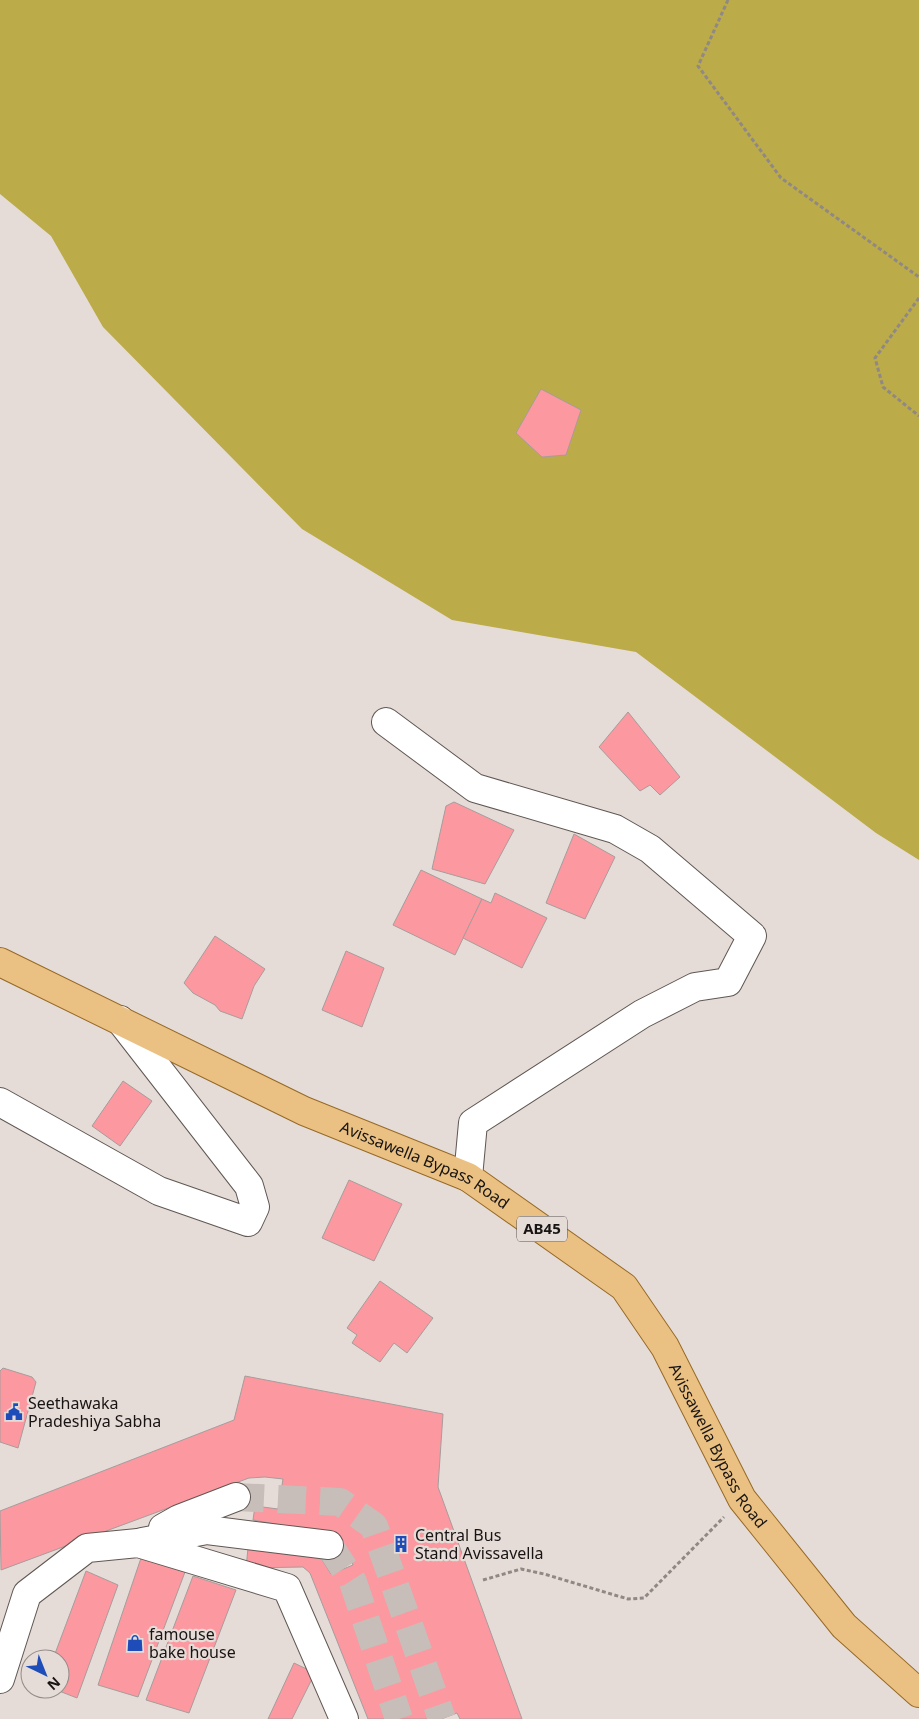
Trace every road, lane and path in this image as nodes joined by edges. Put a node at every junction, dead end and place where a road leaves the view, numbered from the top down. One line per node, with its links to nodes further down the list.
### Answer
1 (728, 0): 2 (path)
2 (919, 277)
3 (919, 298): 4 (path)
4 (919, 416)
5 (386, 722): 9 (street)
6 (0, 962): 7 (main road, Avissawella Bypass Road / AB45)
7 (120, 1020): 8 (street); 9 (main road, Avissawella Bypass Road / AB45)
8 (0, 1102)
9 (468, 1177): 11 (main road, Avissawella Bypass Road / AB45)
10 (236, 1497): 12 (street)
11 (742, 1499): 14 (path); 17 (main road, Avissawella Bypass Road / AB45)
12 (138, 1543): 13 (street); 15 (street); 18 (street)
13 (329, 1545)
14 (483, 1580)
15 (9, 1615): 16 (street)
16 (0, 1679)
17 (919, 1692)
18 (344, 1719)

